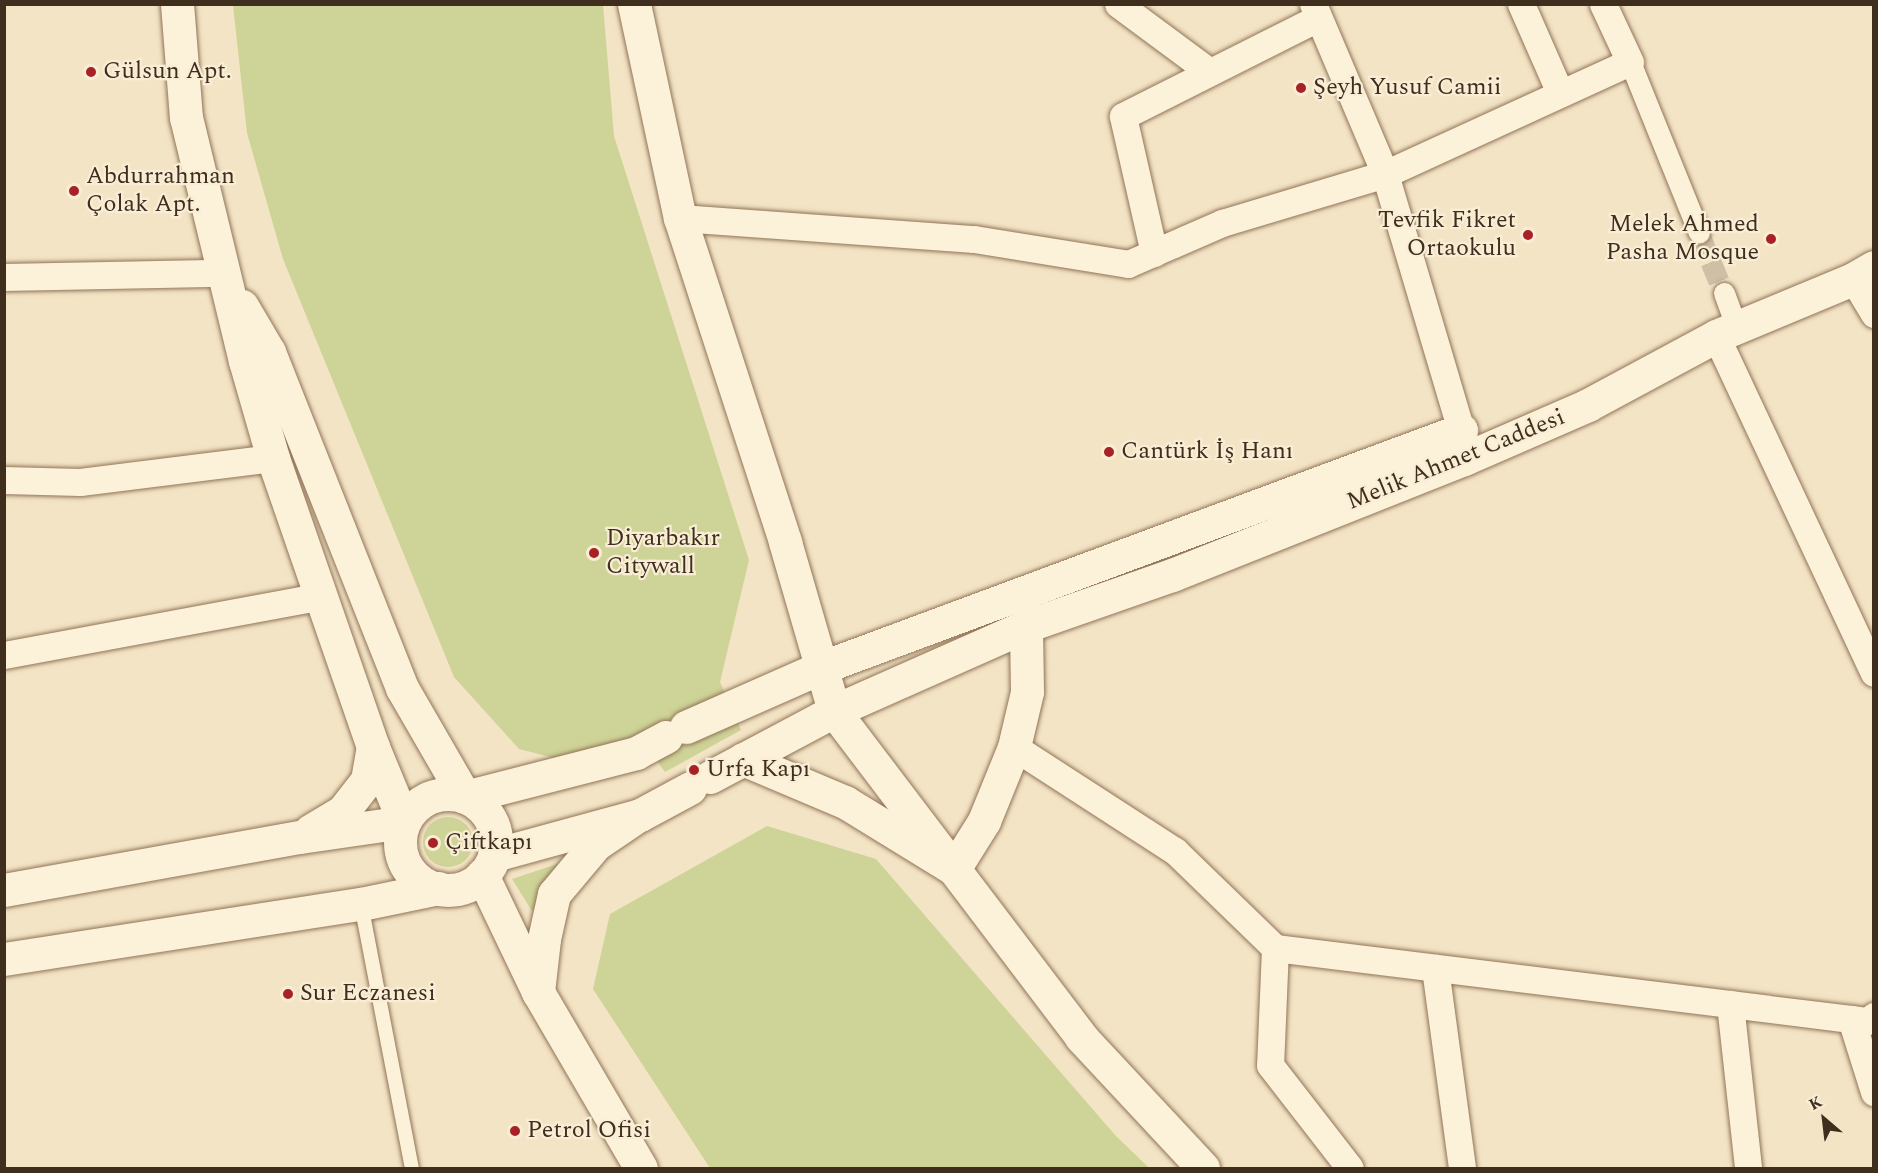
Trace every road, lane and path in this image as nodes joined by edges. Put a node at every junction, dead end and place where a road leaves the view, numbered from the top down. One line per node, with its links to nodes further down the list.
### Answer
1 (177, 4): 14 (main road)
2 (634, 4): 11 (main road)
3 (1118, 4): 8 (street)
4 (1521, 4): 9 (street)
5 (1603, 4): 7 (street)
6 (1315, 11): 8 (street); 10 (street)
7 (1630, 62): 9 (street); 12 (street)
8 (1210, 72): 13 (street)
9 (1560, 93): 10 (street)
10 (1385, 174): 13 (street); 20 (street)
11 (680, 218): 13 (street); 26 (main road)
12 (1699, 233)
13 (1154, 253)
14 (222, 273): 16 (street); 21 (main road); 32 (main road)
15 (1863, 273): 18 (street); 19 (main road, Melik Ahmet Caddesi)
16 (4, 277)
17 (1724, 294): 19 (street)
18 (1874, 314)
19 (1726, 332): 20 (main road, Melik Ahmet Caddesi); 27 (street)
20 (1463, 444): 24 (main road, Melik Ahmet Caddesi); 26 (main road)
21 (273, 458): 22 (street); 23 (main road)
22 (4, 480)
23 (321, 596): 25 (street); 29 (main road)
24 (1026, 626): 28 (main road, Melik Ahmet Caddesi); 30 (main road)
25 (4, 655)
26 (820, 668): 28 (main road); 32 (main road)
27 (1874, 673)
28 (834, 711): 31 (main road, Melik Ahmet Caddesi); 37 (main road)
29 (373, 747): 34 (main road); 35 (main road)
30 (1014, 747): 37 (main road); 41 (street)
31 (743, 759): 33 (main road, Melik Ahmet Caddesi); 37 (main road)
32 (465, 796): 34 (main road); 36 (main road)
33 (640, 815): 36 (main road); 44 (main road)
34 (405, 822): 35 (main road); 38 (main road)
35 (300, 837): 39 (main road)
36 (488, 865): 38 (main road); 44 (main road)
37 (954, 869): 50 (main road)
38 (438, 888): 40 (main road)
39 (4, 890)
40 (361, 903): 42 (main road); 48 (lane)
41 (1275, 948): 43 (street); 51 (street)
42 (4, 959)
43 (1435, 968): 45 (street); 52 (street)
44 (538, 992): 49 (main road)
45 (1730, 1004): 46 (street); 53 (street)
46 (1862, 1018): 47 (street)
47 (1874, 1092)
48 (412, 1168)
49 (641, 1168)
50 (1203, 1168)
51 (1350, 1168)
52 (1462, 1168)
53 (1748, 1168)

